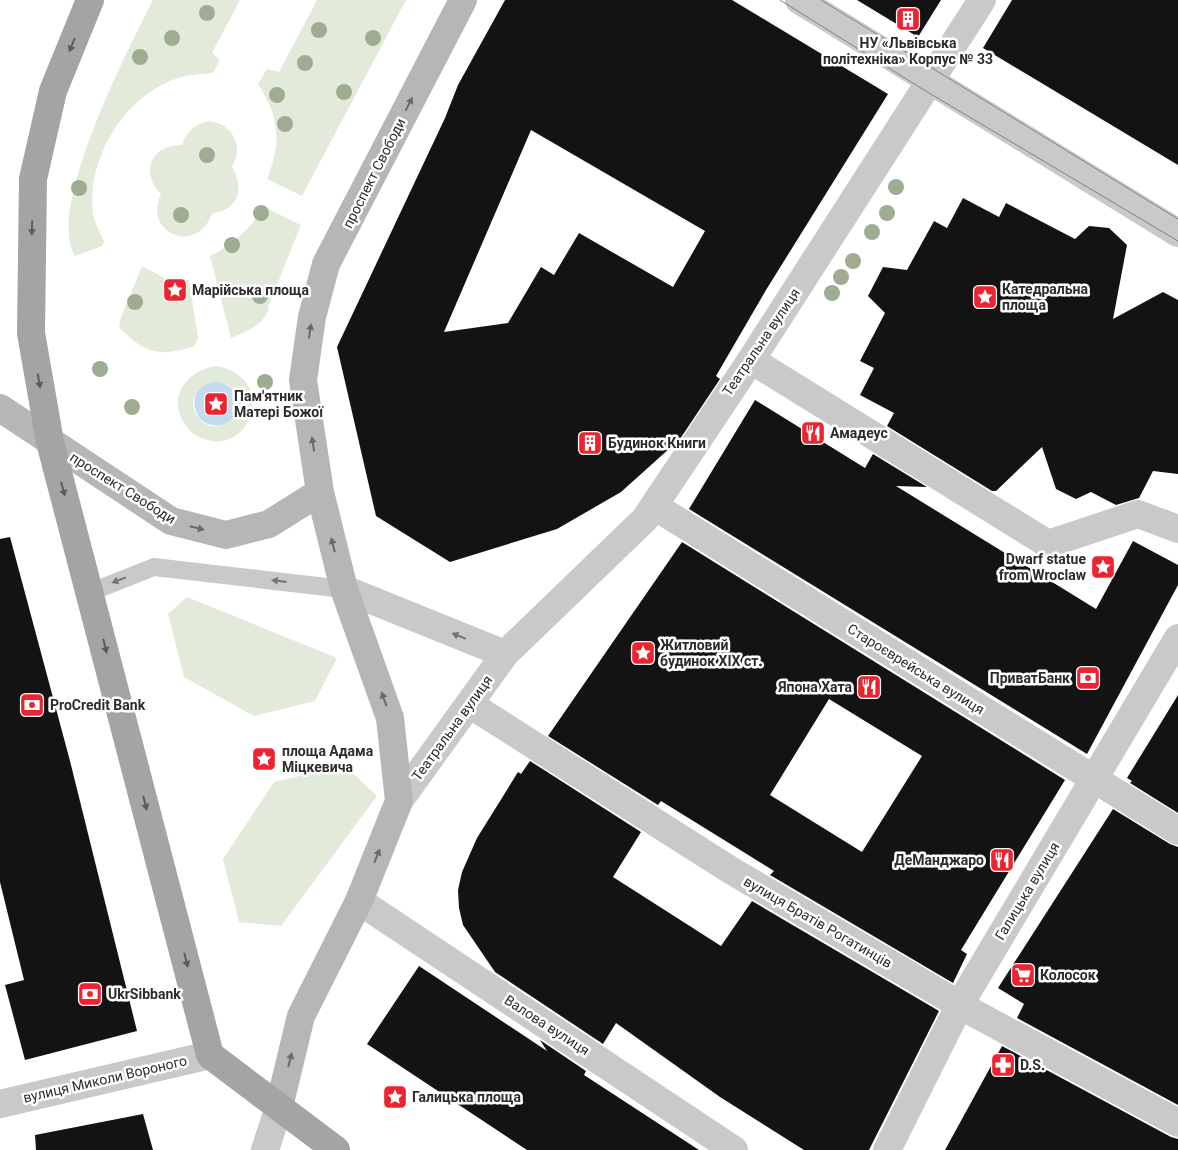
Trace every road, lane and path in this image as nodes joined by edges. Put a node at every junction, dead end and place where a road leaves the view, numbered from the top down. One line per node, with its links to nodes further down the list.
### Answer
1 (90, 0): 9 (main road, one-way to 9)
2 (463, 0): 10 (main road, проспект Свободи, one-way to 2)
3 (799, 0): 5 (street)
4 (982, 0): 5 (street, Театральна вулиця)
5 (930, 81): 6 (street); 7 (street, Театральна вулиця)
6 (1178, 233)
7 (751, 360): 11 (street, Театральна вулиця); 12 (street)
8 (0, 408): 9 (main road, проспект Свободи)
9 (50, 442): 10 (main road, проспект Свободи, one-way to 10); 14 (main road, one-way to 14)
10 (320, 492): 13 (main road, one-way to 10)
11 (654, 506): 16 (street, Театральна вулиця); 18 (street, Староєврейська вулиця)
12 (1178, 529)
13 (344, 589): 14 (lane, one-way to 14); 16 (street, one-way to 13); 19 (main road, one-way to 13)
14 (91, 592): 23 (main road, one-way to 23)
15 (1178, 638): 18 (street, Галицька вулиця)
16 (504, 654): 17 (street, Театральна вулиця)
17 (469, 704): 19 (street, Театральна вулиця); 22 (street, вулиця Братів Рогатинців)
18 (1093, 779): 20 (street, Староєврейська вулиця); 22 (street, Галицька вулиця)
19 (399, 801): 21 (main road, one-way to 19)
20 (1178, 831)
21 (359, 901): 25 (main road, one-way to 21); 29 (street, Валова вулиця)
22 (960, 1004): 26 (street, вулиця Братів Рогатинців); 30 (street, Галицька вулиця)
23 (210, 1055): 24 (street, вулиця Миколи Вороного); 25 (main road)
24 (0, 1104)
25 (279, 1107): 27 (street); 28 (main road)
26 (1178, 1122)
27 (265, 1150)
28 (336, 1150)
29 (734, 1150)
30 (887, 1150)

